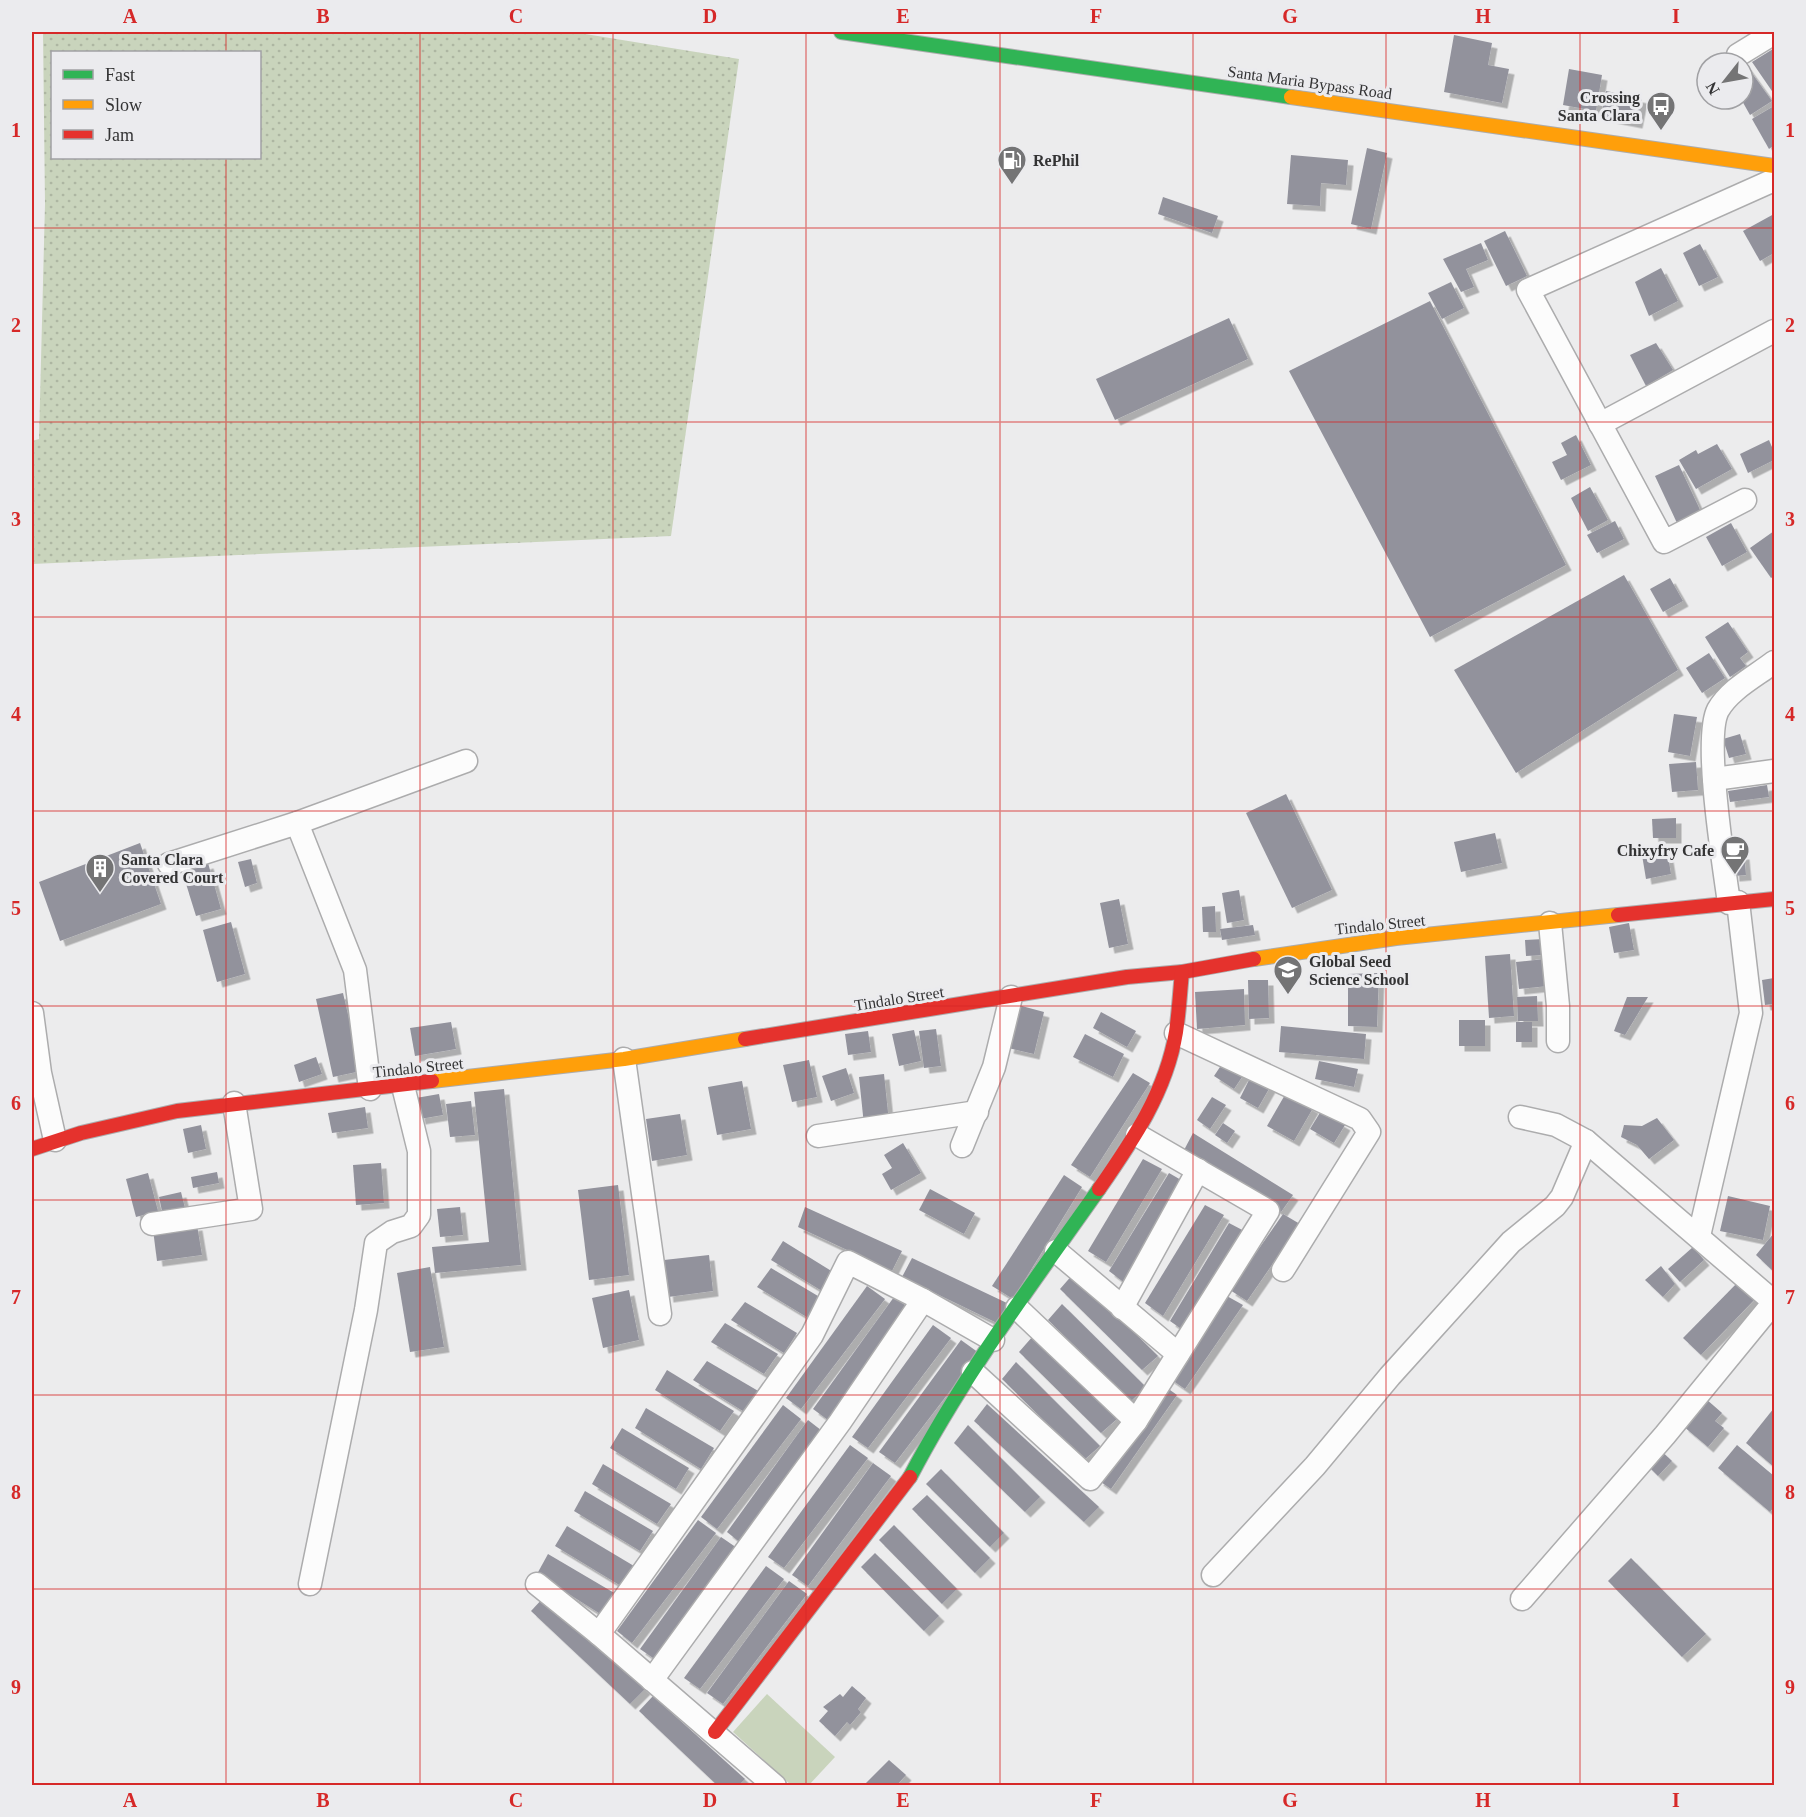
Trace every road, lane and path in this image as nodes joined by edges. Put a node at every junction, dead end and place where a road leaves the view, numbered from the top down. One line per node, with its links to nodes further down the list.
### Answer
1 (841, 32): 4 (main road, Santa Maria Bypass Road)
2 (1774, 33): 3 (street)
3 (1745, 51)
4 (1774, 166)
5 (1774, 180): 7 (street)
6 (1774, 331): 7 (street)
7 (1600, 424): 8 (street)
8 (1744, 500)
9 (1774, 662): 12 (street)
10 (466, 761): 13 (street)
11 (1774, 771): 12 (street)
12 (1714, 779): 16 (street)
13 (297, 823): 14 (street); 25 (street)
14 (169, 864)
15 (1774, 898): 16 (main road, Tindalo Street)
16 (1733, 903): 17 (main road, Tindalo Street); 37 (street)
17 (1550, 923): 18 (main road, Tindalo Street); 22 (street)
18 (1182, 972): 19 (main road, Tindalo Street); 21 (main road)
19 (1011, 997): 23 (main road, Tindalo Street); 27 (street)
20 (32, 1013): 31 (street)
21 (1176, 1033): 29 (main road); 39 (street)
22 (1558, 1041)
23 (624, 1059): 24 (main road, Tindalo Street); 43 (street)
24 (403, 1086): 25 (main road, Tindalo Street); 49 (street)
25 (370, 1089): 26 (main road, Tindalo Street)
26 (234, 1103): 31 (main road, Tindalo Street); 36 (street)
27 (977, 1112): 30 (street); 33 (street)
28 (1520, 1117): 32 (street)
29 (1137, 1135): 35 (street); 38 (main road)
30 (818, 1136)
31 (55, 1140): 34 (main road, Tindalo Street)
32 (1586, 1141): 37 (street); 48 (street)
33 (962, 1146)
34 (32, 1149)
35 (1198, 1170): 42 (street); 45 (street)
36 (152, 1224)
37 (1699, 1236): 51 (street)
38 (1056, 1251): 41 (main road); 42 (street)
39 (1283, 1270)
40 (923, 1300): 44 (street); 52 (street); 53 (street)
41 (1017, 1308): 44 (main road); 47 (street)
42 (1122, 1308): 45 (street)
43 (660, 1314)
44 (993, 1340): 46 (main road)
45 (1178, 1354): 47 (street)
46 (973, 1372): 47 (street); 54 (main road)
47 (1136, 1421)
48 (1213, 1575)
49 (310, 1584)
50 (537, 1584): 52 (street)
51 (1522, 1599)
52 (599, 1634): 53 (street)
53 (652, 1680): 54 (street)
54 (714, 1732): 55 (street)
55 (775, 1785)

